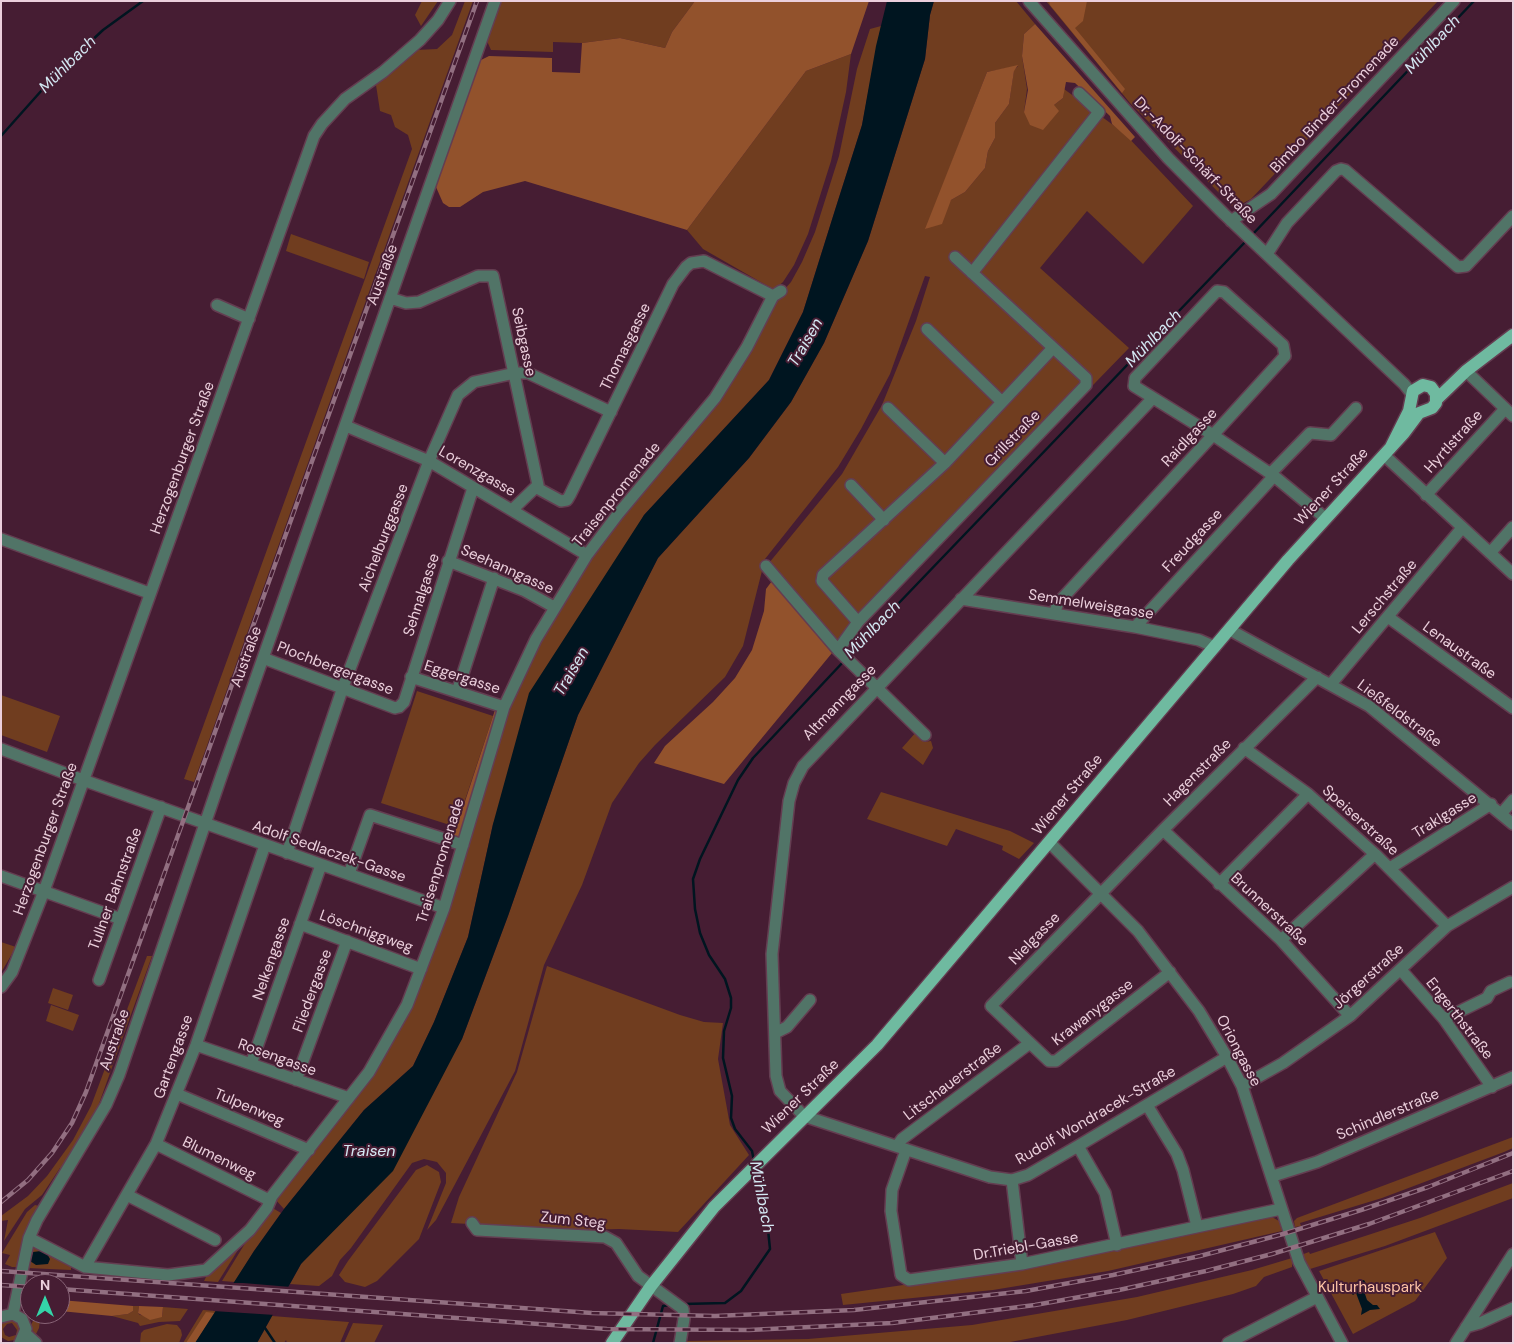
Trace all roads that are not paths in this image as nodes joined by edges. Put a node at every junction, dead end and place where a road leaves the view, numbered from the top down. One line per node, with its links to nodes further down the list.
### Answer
1 (450, 1): 14 (street, Herzogenburger Straße)
2 (496, 1): 12 (street, Austraße)
3 (1029, 1): 7 (street, Dr.-Adolf-Schärf-Straße)
4 (1454, 1): 7 (street, Bimbo Binder-Promenade)
5 (1079, 93): 10 (street)
6 (1513, 216): 8 (street)
7 (1231, 221): 8 (street, Dr.-Adolf-Schärf-Straße)
8 (1267, 254): 20 (street, Dr.-Adolf-Schärf-Straße)
9 (955, 257): 10 (street, Grillstraße)
10 (972, 273): 17 (street, Grillstraße)
11 (777, 293): 27 (street, Thomasgasse); 46 (street, Traisenpromenade)
12 (390, 298): 19 (street, Seibgasse); 29 (street, Austraße)
13 (217, 305): 14 (street)
14 (249, 319): 51 (street, Herzogenburger Straße)
15 (927, 329): 23 (street)
16 (1513, 335): 18 (main road)
17 (1052, 349): 23 (street); 56 (street, Grillstraße)
18 (1466, 371): 20 (main road); 22 (main road); 28 (street)
19 (515, 373): 27 (street, Aichelburggasse); 32 (street, Aichelburggasse); 37 (street, Seibgasse)
20 (1418, 392): 22 (main road); 26 (main road); 31 (main road)
21 (1152, 399): 30 (street); 30 (street, Raidlgasse); 52 (street, Altmanngasse)
22 (1437, 399): 26 (main road)
23 (1002, 402): 33 (street)
24 (888, 408): 33 (street)
25 (1356, 408): 34 (street, Freudgasse)
26 (1423, 410): 31 (main road)
27 (611, 412): 37 (street, Thomasgasse)
28 (1509, 412): 38 (street, Hyrtlstraße)
29 (346, 426): 32 (street, Lorenzgasse); 61 (street, Austraße)
30 (1213, 436): 34 (street); 54 (street, Raidlgasse)
31 (1388, 451): 38 (street); 40 (main road, Wiener Straße)
32 (429, 461): 36 (street, Lorenzgasse); 65 (street, Aichelburggasse)
33 (945, 462): 41 (street)
34 (1272, 475): 40 (street); 57 (street, Freudgasse)
35 (851, 485): 41 (street)
36 (473, 488): 39 (street, Lorenzgasse); 47 (street, Sehnalgasse)
37 (537, 488): 39 (street)
38 (1426, 495): 43 (street)
39 (512, 510): 46 (street, Lorenzgasse)
40 (1326, 518): 58 (main road, Wiener Straße)
41 (884, 520): 56 (street)
42 (1513, 527): 45 (street)
43 (1462, 528): 45 (street); 55 (street, Lerschstraße)
44 (1, 539): 51 (street)
45 (1490, 553): 49 (street)
46 (587, 556): 53 (street, Traisenpromenade)
47 (448, 561): 50 (street, Seehanngasse); 62 (street, Sehnalgasse)
48 (766, 566): 60 (street)
49 (1513, 574)
50 (494, 578): 53 (street, Seehanngasse); 67 (street)
51 (149, 593): 74 (street, Herzogenburger Straße)
52 (961, 599): 54 (street, Semmelweisgasse); 66 (street, Altmanngasse)
53 (554, 607): 68 (street, Traisenpromenade)
54 (1054, 614): 57 (street, Semmelweisgasse)
55 (1388, 617): 64 (street, Lerschstraße); 70 (street, Lenaustraße)
56 (858, 622): 60 (street, Grillstraße)
57 (1135, 627): 59 (street, Semmelweisgasse)
58 (1230, 630): 59 (main road, Wiener Straße); 63 (street, Ließfeldstraße)
59 (1215, 647): 83 (main road, Wiener Straße)
60 (838, 650): 66 (street)
61 (263, 658): 65 (street, Plochbergergasse); 80 (street, Austraße)
62 (411, 677): 67 (street, Eggergasse); 69 (street, Sehnalgasse)
63 (1317, 677): 64 (street, Ließfeldstraße); 72 (street, Hagenstraße)
64 (1331, 684): 77 (street, Ließfeldstraße)
65 (343, 687): 69 (street, Plochbergergasse); 86 (street, Aichelburggasse)
66 (875, 688): 71 (street); 112 (street, Altmanngasse)
67 (457, 692): 68 (street, Eggergasse)
68 (504, 707): 85 (street, Traisenpromenade)
69 (395, 708)
70 (1513, 708)
71 (925, 735)
72 (1244, 748): 75 (street, Speiserstraße); 82 (street, Hagenstraße)
73 (1, 749): 74 (street, Adolf Sedlaczek-Gasse)
74 (83, 780): 78 (street, Adolf Sedlaczek-Gasse); 94 (street, Herzogenburger Straße)
75 (1308, 794): 87 (street, Speiserstraße); 92 (street)
76 (1513, 800): 79 (street)
77 (1491, 804): 79 (street, Ließfeldstraße); 89 (street, Traklgasse)
78 (161, 807): 80 (street, Adolf Sedlaczek-Gasse); 97 (street, Tullner Bahnstraße)
79 (1501, 814): 81 (street, Ließfeldstraße)
80 (205, 824): 84 (street, Adolf Sedlaczek-Gasse); 136 (street, Austraße)
81 (1513, 824)
82 (1163, 830): 92 (street, Brunnerstraße); 95 (street, Hagenstraße)
83 (1049, 842): 95 (street, Oriongasse); 124 (main road, Wiener Straße)
84 (265, 845): 86 (street, Adolf Sedlaczek-Gasse); 114 (street, Gartengasse)
85 (463, 845): 90 (street); 96 (street, Traisenpromenade)
86 (288, 853): 88 (street, Adolf Sedlaczek-Gasse)
87 (1375, 854): 89 (street, Speiserstraße); 100 (street)
88 (322, 864): 90 (street, Adolf Sedlaczek-Gasse); 98 (street, Nelkengasse)
89 (1390, 868): 99 (street, Speiserstraße)
90 (349, 874): 96 (street, Adolf Sedlaczek-Gasse)
91 (1, 876): 94 (street)
92 (1219, 884): 100 (street, Brunnerstraße)
93 (1513, 887): 99 (street, Jörgerstraße)
94 (44, 890): 97 (street); 107 (street, Herzogenburger Straße)
95 (1101, 892): 104 (street, Oriongasse); 109 (street, Nielgasse)
96 (444, 908): 102 (street, Traisenpromenade)
97 (121, 919): 105 (street, Tullner Bahnstraße)
98 (300, 924): 101 (street, Löschniggweg); 116 (street, Nelkengasse)
99 (1447, 926): 103 (street, Jörgerstraße)
100 (1281, 940): 110 (street, Brunnerstraße)
101 (347, 941): 102 (street, Löschniggweg); 118 (street, Fliedergasse)
102 (421, 968): 122 (street, Traisenpromenade)
103 (1401, 970): 110 (street, Jörgerstraße); 111 (street, Engerthstraße)
104 (1170, 972): 113 (street, Krawanygasse); 115 (street, Oriongasse)
105 (99, 980)
106 (1510, 982): 111 (street)
107 (1, 987)
108 (810, 1000): 112 (street)
109 (991, 1006): 113 (street, Krawanygasse)
110 (1350, 1016): 119 (street, Jörgerstraße)
111 (1444, 1019): 120 (street, Engerthstraße)
112 (775, 1033): 124 (street, Altmanngasse)
113 (1030, 1043): 127 (street, Litschauerstraße)
114 (196, 1045): 116 (street, Rosengasse); 121 (street, Gartengasse)
115 (1227, 1057): 119 (street, Oriongasse); 123 (street, Rudolf Wondracek-Straße)
116 (251, 1064): 118 (street, Rosengasse)
117 (1513, 1078): 120 (street, Schindlerstraße)
118 (296, 1080): 122 (street, Rosengasse)
119 (1242, 1086): 129 (street, Oriongasse)
120 (1492, 1087): 129 (street, Schindlerstraße)
121 (177, 1094): 125 (street, Gartengasse); 128 (street, Tulpenweg)
122 (349, 1098): 128 (street, Traisenpromenade)
123 (1147, 1105): 126 (street, Rudolf Wondracek-Straße); 135 (street)
124 (804, 1116): 127 (street, Rudolf Wondracek-Straße); 142 (main road, Wiener Straße)
125 (156, 1144): 131 (street, Gartengasse); 132 (street, Blumenweg)
126 (1078, 1146): 130 (street, Rudolf Wondracek-Straße); 138 (street)
127 (902, 1148): 130 (street, Rudolf Wondracek-Straße); 140 (street, Dr.Triebl-Gasse)
128 (309, 1150): 132 (street, Traisenpromenade)
129 (1273, 1176): 133 (street, Oriongasse)
130 (1012, 1180): 140 (street)
131 (127, 1195): 137 (street); 141 (street, Gartengasse)
132 (269, 1200): 141 (street, Traisenpromenade)
133 (1282, 1209): 135 (street, Dr.Triebl-Gasse); 143 (street, Oriongasse)
134 (472, 1223): 142 (street, Zum Steg)
135 (1197, 1226): 138 (street, Dr.Triebl-Gasse)
136 (29, 1238): 141 (street, Traisenpromenade); 145 (street, Austraße)
137 (215, 1240)
138 (1117, 1245): 140 (street, Dr.Triebl-Gasse)
139 (1513, 1254): 146 (street)
140 (1022, 1264)
141 (85, 1267)
142 (651, 1286): 149 (main road); 150 (street)
143 (1317, 1297): 151 (street); 152 (street, Oriongasse)
144 (1513, 1308): 146 (street)
145 (4, 1316): 147 (street)
146 (1466, 1327): 153 (street)
147 (22, 1341): 148 (street)
148 (36, 1343)
149 (612, 1343)
150 (680, 1343)
151 (1228, 1343)
152 (1342, 1343)
153 (1456, 1343)

